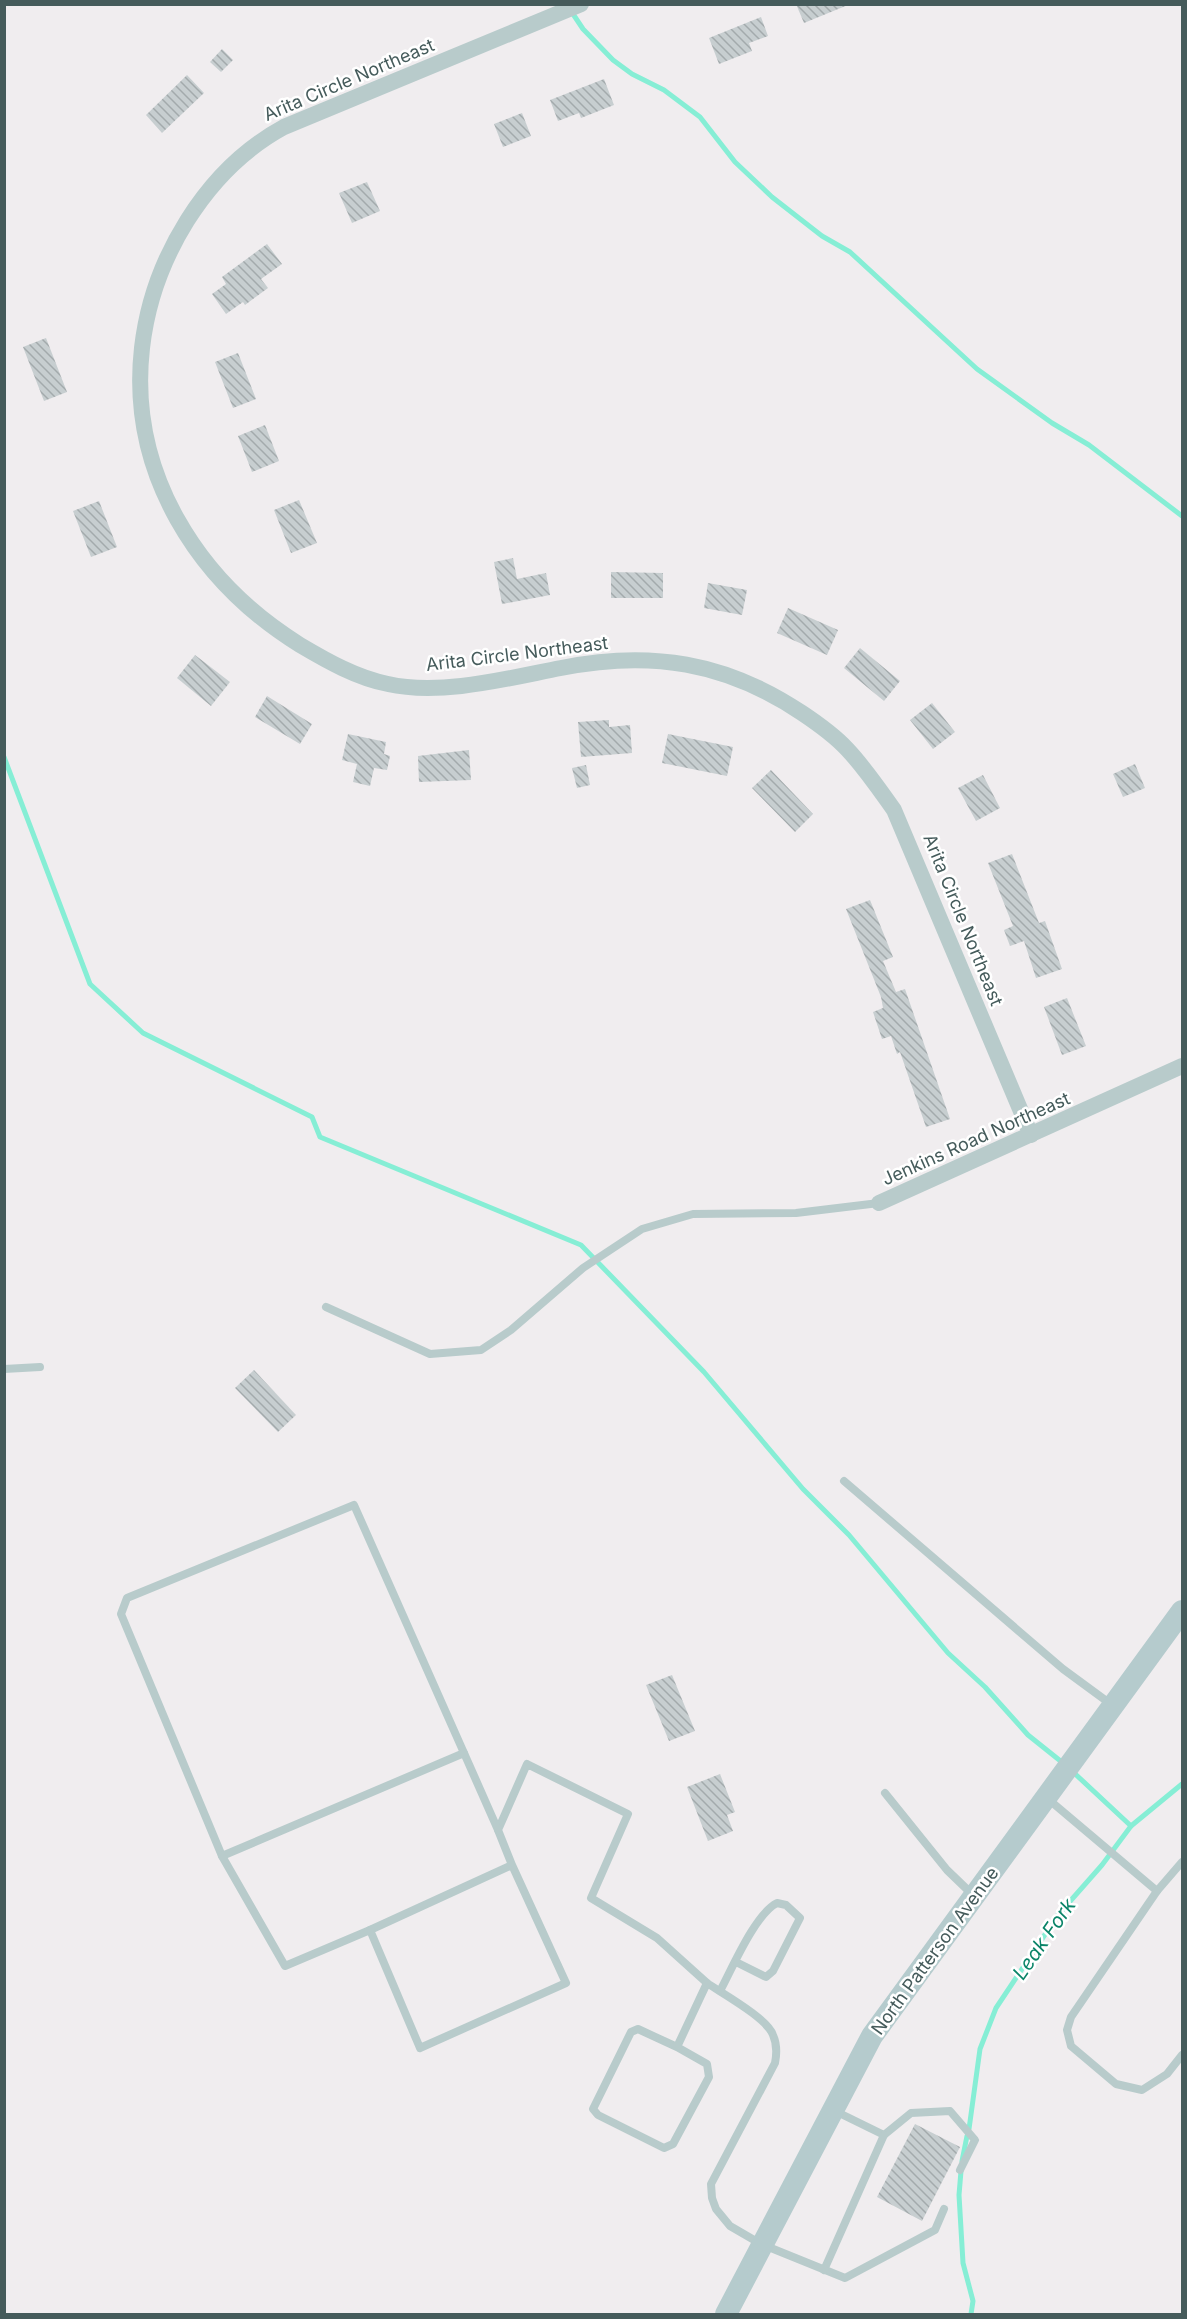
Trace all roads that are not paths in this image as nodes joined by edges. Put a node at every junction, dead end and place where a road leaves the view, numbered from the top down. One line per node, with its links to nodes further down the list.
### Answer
1 (581, 4): 3 (street, Arita Circle Northeast)
2 (1182, 1066): 3 (street, Jenkins Road Northeast)
3 (1031, 1136): 4 (street, Jenkins Road Northeast)
4 (879, 1203): 5 (lane, Jenkins Road Northeast)
5 (326, 1307)
6 (40, 1367): 7 (lane)
7 (4, 1369)
8 (844, 1481): 10 (lane)
9 (1180, 1618): 10 (main road, North Patterson Avenue)
10 (1112, 1705): 13 (main road, North Patterson Avenue)
11 (464, 1753): 14 (lane); 15 (lane); 15 (lane)
12 (885, 1793): 19 (lane)
13 (1045, 1797): 18 (lane); 19 (main road, North Patterson Avenue)
14 (498, 1830): 17 (lane); 22 (lane)
15 (222, 1856): 20 (lane)
16 (1182, 1862): 18 (lane)
17 (512, 1865): 20 (lane); 20 (lane)
18 (1157, 1892): 25 (lane)
19 (975, 1896): 26 (main road, North Patterson Avenue)
20 (370, 1930)
21 (736, 1962): 21 (lane); 23 (lane)
22 (707, 1983): 23 (lane); 24 (lane)
23 (720, 1991): 30 (lane)
24 (677, 2047): 24 (lane)
25 (1182, 2055)
26 (833, 2110): 27 (lane); 30 (main road, North Patterson Avenue)
27 (884, 2136): 28 (lane); 31 (lane)
28 (960, 2170)
29 (944, 2209): 31 (lane)
30 (761, 2244): 31 (lane); 32 (main road, North Patterson Avenue)
31 (824, 2270)
32 (726, 2314)

